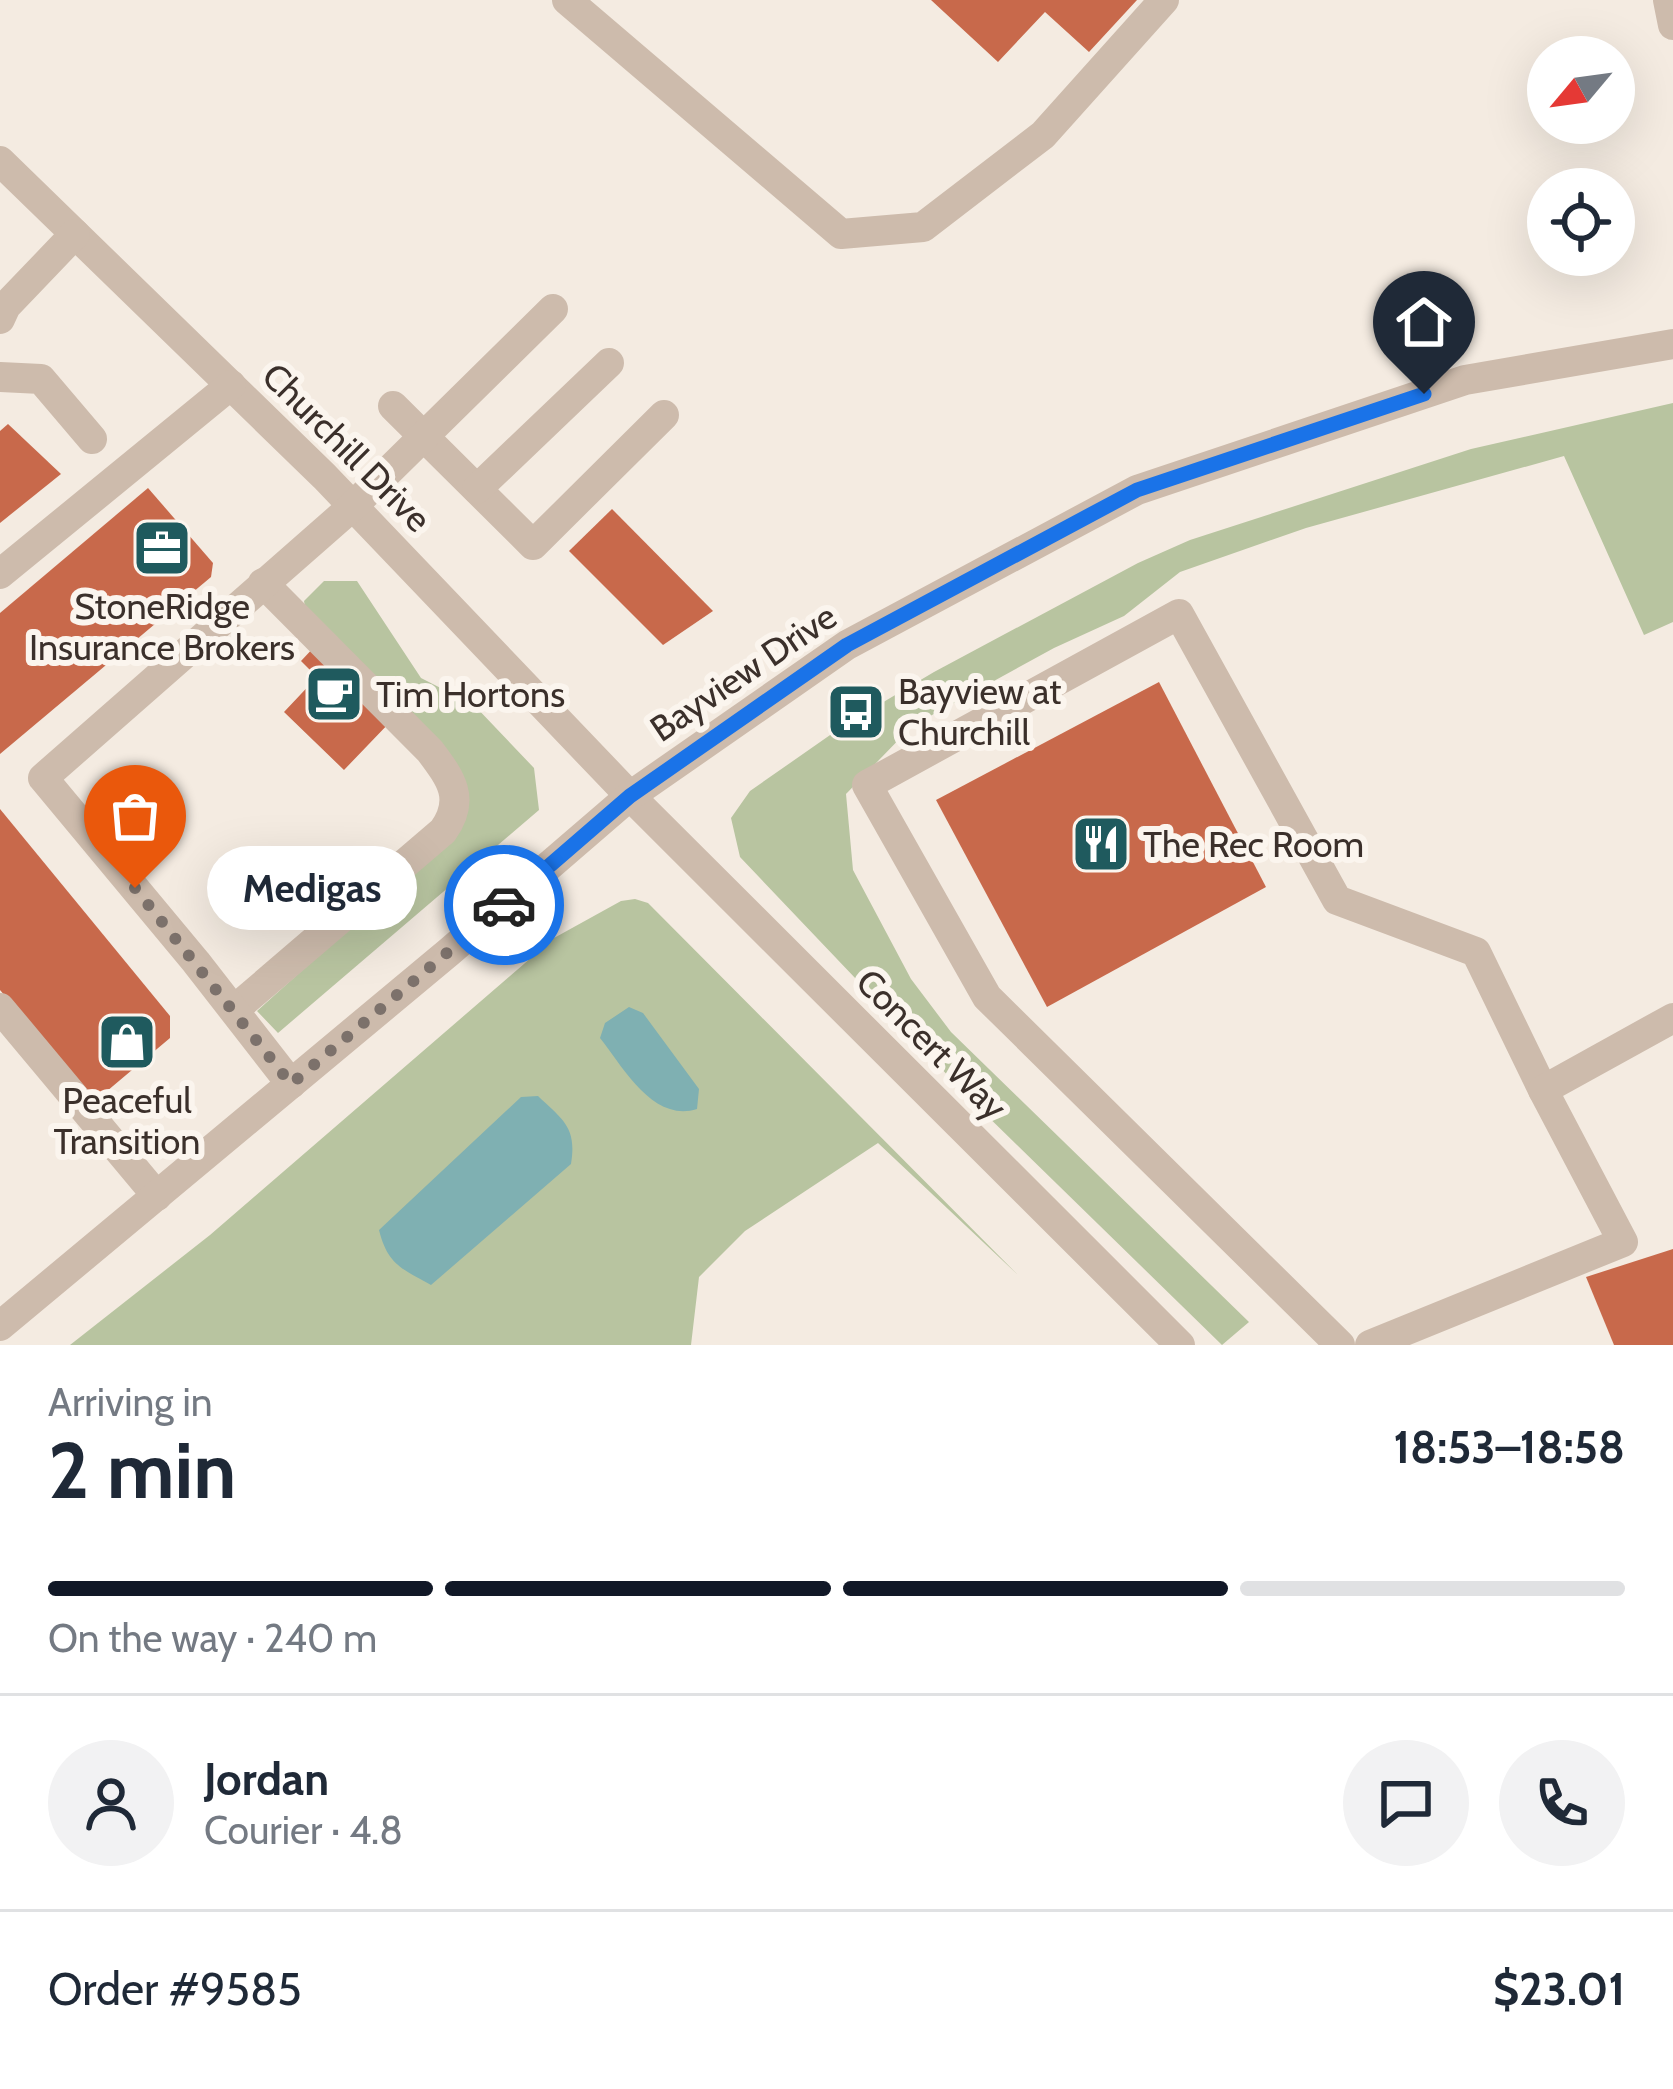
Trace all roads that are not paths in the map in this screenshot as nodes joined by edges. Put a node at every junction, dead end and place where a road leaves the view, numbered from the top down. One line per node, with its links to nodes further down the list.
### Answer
1 (567, 0): 2 (street)
2 (1164, 0)
3 (1668, 0): 4 (street)
4 (1673, 25)
5 (0, 161): 6 (street, Churchill Drive)
6 (75, 234): 8 (street); 12 (street, Churchill Drive)
7 (553, 309): 15 (street)
8 (0, 318)
9 (1673, 344): 21 (street, Bayview Drive)
10 (609, 363): 17 (street)
11 (0, 377): 16 (street)
12 (231, 386): 18 (street, Churchill Drive); 19 (street)
13 (392, 406): 15 (street)
14 (664, 415): 17 (street)
15 (423, 437): 17 (street); 18 (street)
16 (92, 439)
17 (477, 489)
18 (353, 506): 20 (street); 21 (street, Churchill Drive)
19 (0, 574)
20 (263, 583): 23 (street); 23 (street)
21 (630, 796): 25 (street, Bayview Drive); 29 (street, Concert Way)
22 (0, 1008): 27 (street)
23 (234, 1010): 25 (street)
24 (1673, 1018): 26 (street)
25 (291, 1084): 27 (street, Bayview Drive)
26 (1543, 1090): 30 (street); 31 (street)
27 (157, 1196): 28 (street, Bayview Drive)
28 (0, 1326)
29 (1180, 1345)
30 (1340, 1345)
31 (1370, 1345)

